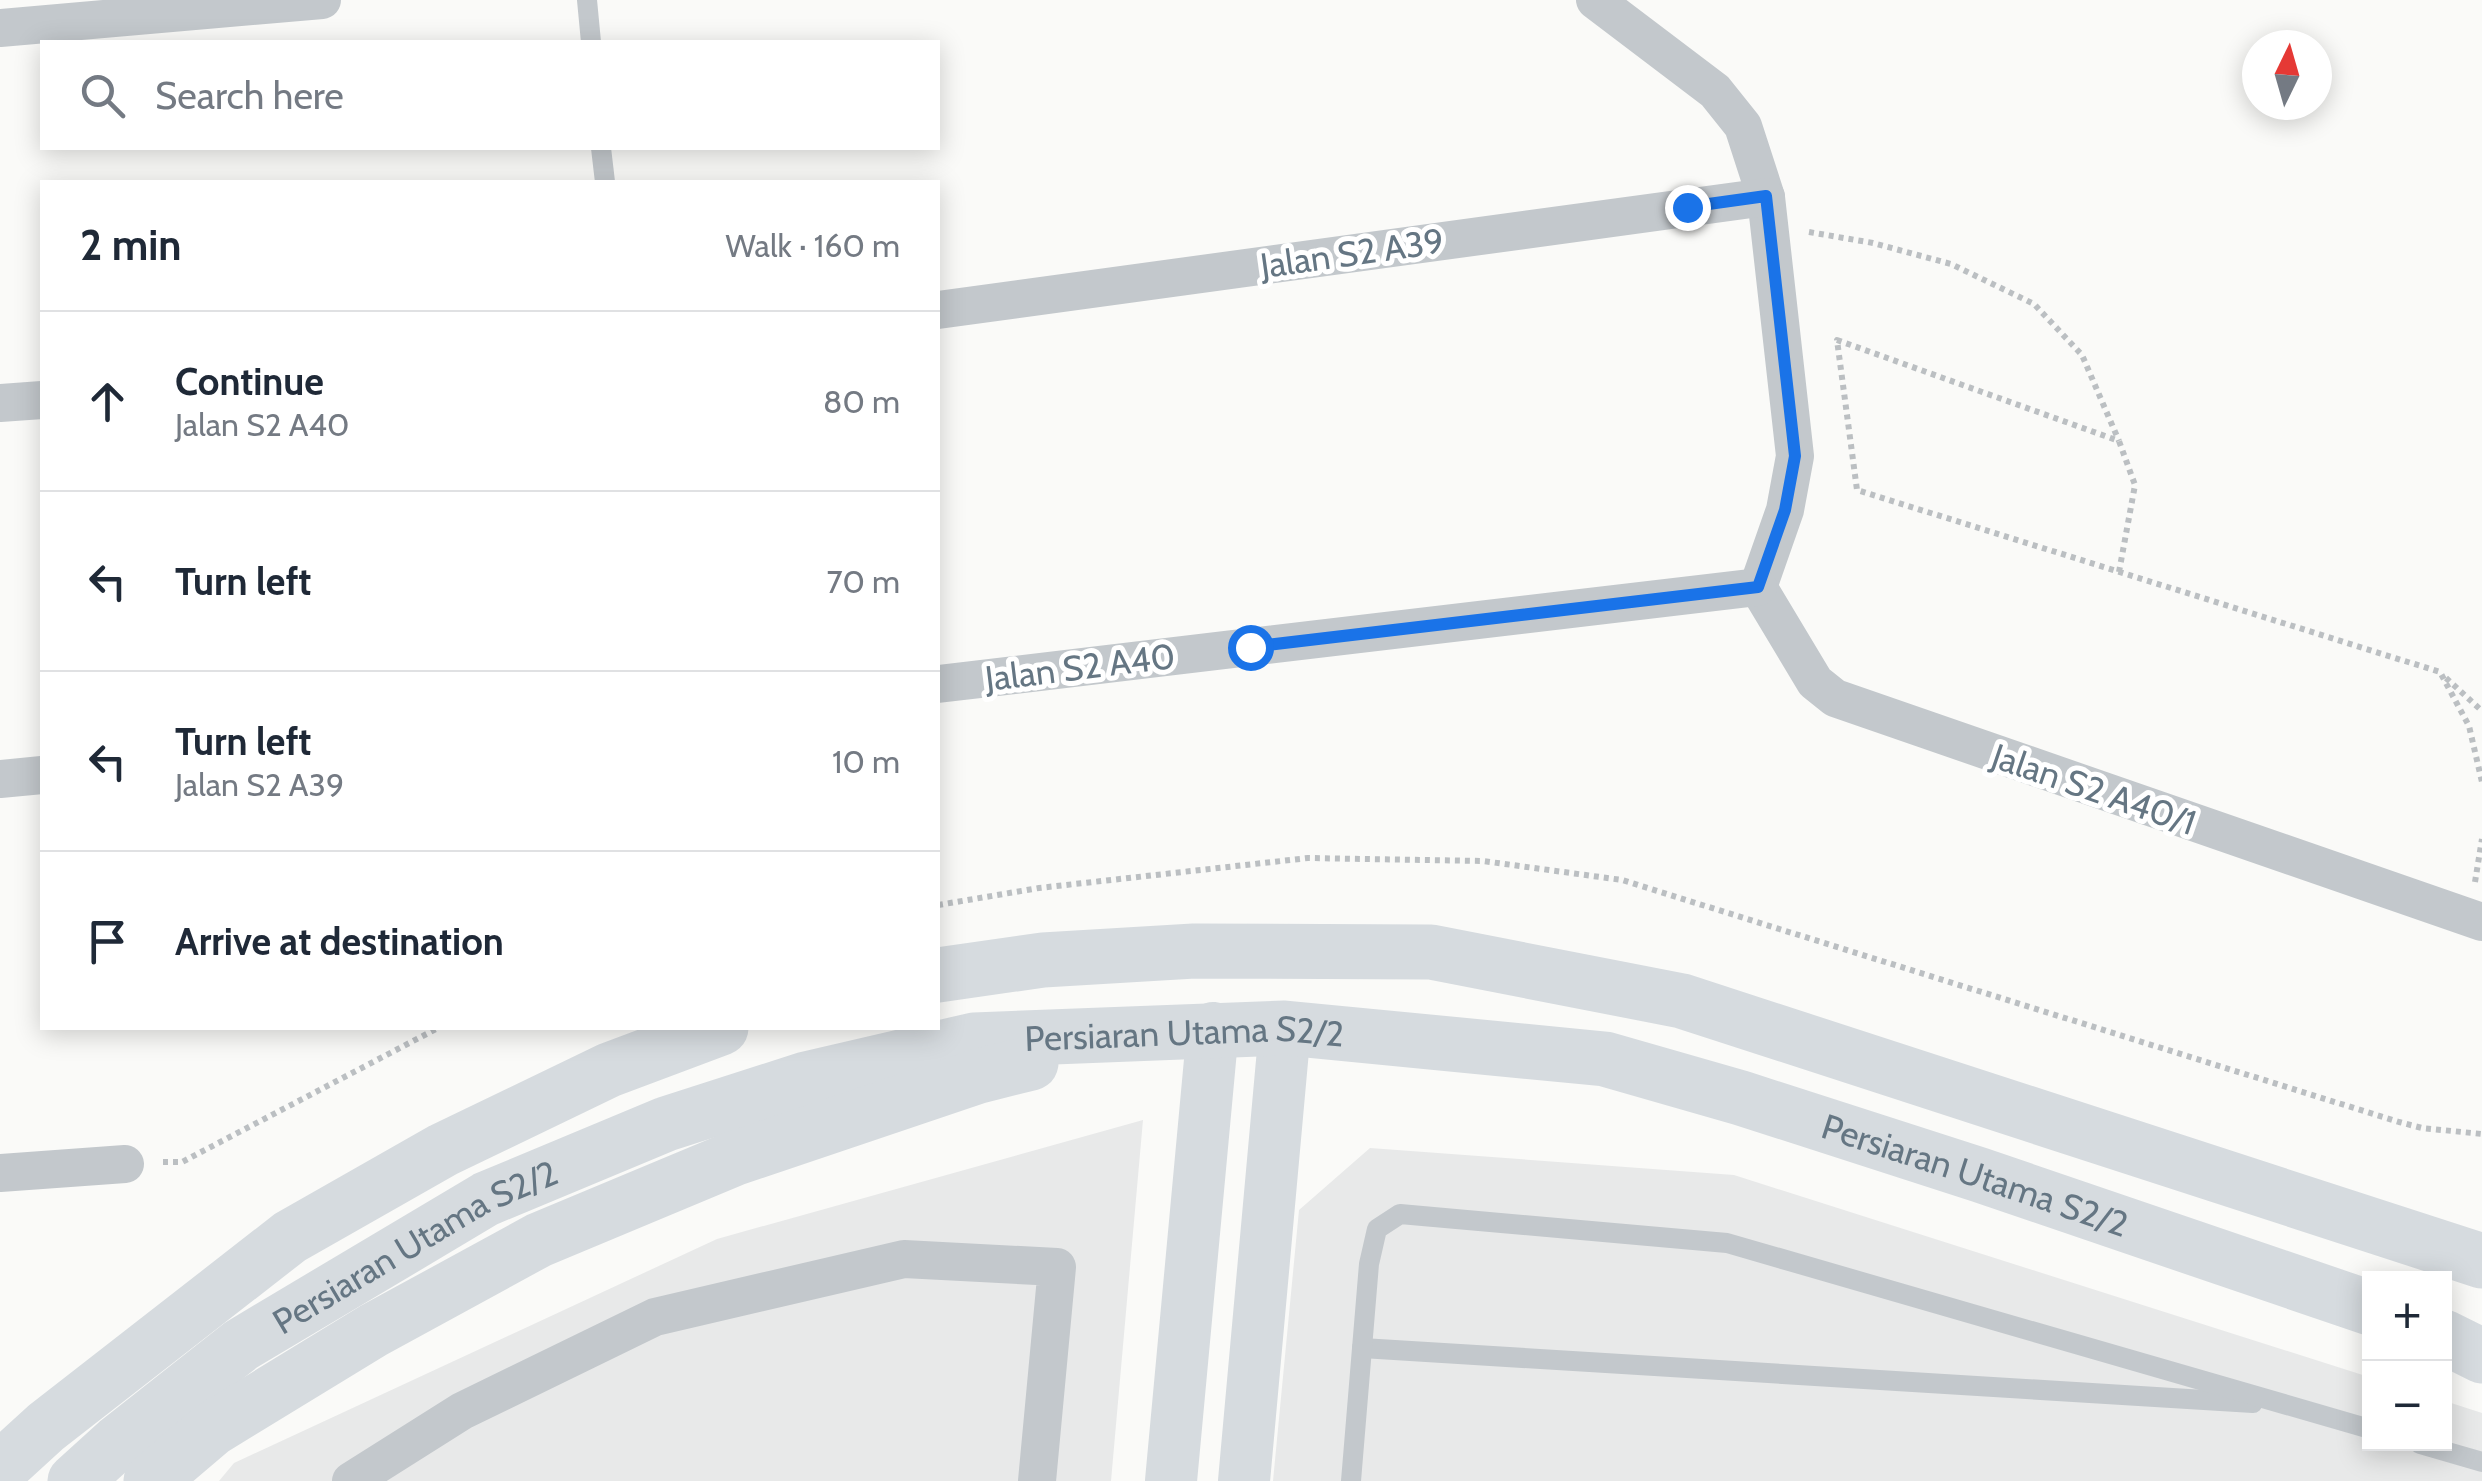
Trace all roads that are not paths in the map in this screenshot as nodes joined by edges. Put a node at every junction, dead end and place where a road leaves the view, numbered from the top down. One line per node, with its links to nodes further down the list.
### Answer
1 (322, 0): 4 (street)
2 (587, 0): 5 (lane)
3 (1595, 0): 8 (street)
4 (0, 28)
5 (591, 40)
6 (602, 150): 7 (lane)
7 (605, 180)
8 (1767, 210): 9 (street, Jalan S2 A39); 12 (street)
9 (940, 310)
10 (40, 400): 11 (street)
11 (0, 404)
12 (1758, 587): 13 (street, Jalan S2 A40); 16 (street, Jalan S2 A40/1)
13 (940, 684)
14 (40, 775): 15 (street)
15 (0, 779)
16 (2482, 922)
17 (940, 975): 24 (main road)
18 (1213, 1028): 19 (main road, Persiaran Utama S2/2); 21 (main road, Persiaran Utama S2/2); 43 (street)
19 (1285, 1028): 27 (main road, Persiaran Utama S2/2); 44 (street)
20 (716, 1030): 35 (main road, Persiaran Utama S2/2)
21 (1155, 1031): 39 (main road, Persiaran Utama S2/2); 40 (main road)
22 (126, 1164): 23 (street)
23 (0, 1173)
24 (2422, 1242): 25 (main road); 26 (main road)
25 (2482, 1245)
26 (2482, 1262)
27 (2362, 1305)
28 (2452, 1338): 30 (main road)
29 (2452, 1339): 32 (main road)
30 (2482, 1347)
31 (1362, 1348): 33 (lane); 33 (lane); 45 (lane)
32 (2482, 1356)
33 (2292, 1406): 34 (lane)
34 (2362, 1426)
35 (23, 1429): 38 (main road, Persiaran Utama S2/2)
36 (2444, 1451): 37 (lane)
37 (2482, 1462)
38 (0, 1469)
39 (75, 1481)
40 (151, 1481)
41 (351, 1481): 42 (street)
42 (1037, 1481)
43 (1171, 1481)
44 (1244, 1481)
45 (1352, 1481)

